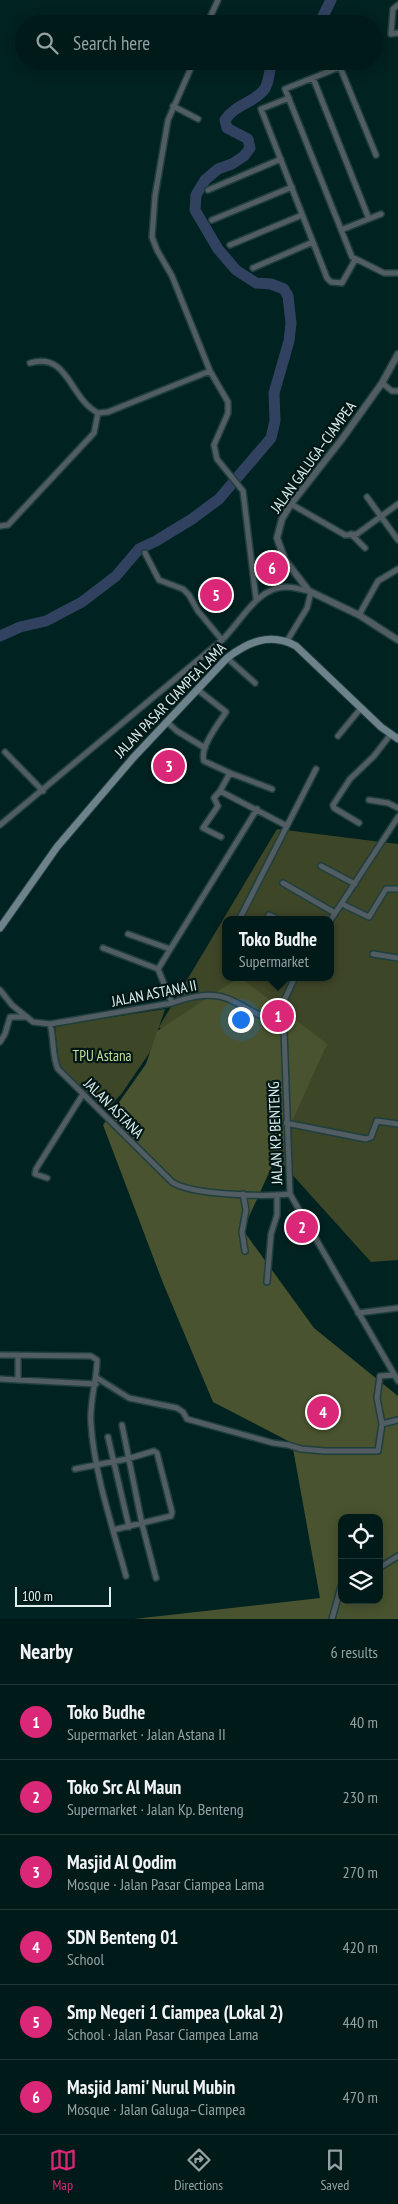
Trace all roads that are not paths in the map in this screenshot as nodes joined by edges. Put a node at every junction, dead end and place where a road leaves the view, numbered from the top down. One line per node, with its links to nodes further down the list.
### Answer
1 (218, 0): 3 (street)
2 (398, 5): 4 (street)
3 (211, 15)
4 (398, 33)
5 (190, 70): 10 (street)
6 (333, 70): 8 (street)
7 (341, 70): 12 (street)
8 (313, 78): 9 (street); 18 (street)
9 (289, 98): 13 (street); 20 (street)
10 (173, 106): 11 (street); 28 (street)
11 (198, 119)
12 (376, 155)
13 (281, 159): 14 (street); 15 (street)
14 (292, 187): 17 (street); 19 (street)
15 (208, 190)
16 (381, 214): 18 (street)
17 (302, 215): 21 (street); 22 (street)
18 (369, 219): 20 (street)
19 (212, 220)
20 (341, 230): 23 (street)
21 (313, 242): 23 (street); 24 (street)
22 (230, 244)
23 (355, 260): 25 (street)
24 (253, 268)
25 (398, 273)
26 (398, 354): 29 (street, JALAN GALUGA–CIAMPEA)
27 (30, 363): 31 (street)
28 (210, 370): 31 (street); 43 (street)
29 (382, 383): 30 (street); 33 (street, JALAN GALUGA–CIAMPEA)
30 (398, 391)
31 (98, 413): 36 (street)
32 (367, 497): 35 (street)
33 (291, 504): 37 (street); 42 (street, JALAN GALUGA–CIAMPEA)
34 (398, 504): 35 (street)
35 (381, 516): 37 (street); 38 (street)
36 (0, 526)
37 (351, 534): 39 (street)
38 (398, 540)
39 (365, 548)
40 (145, 553): 45 (street)
41 (398, 569): 44 (street)
42 (310, 591): 43 (street); 44 (street, JALAN GALUGA–CIAMPEA); 47 (street)
43 (256, 599): 45 (street)
44 (359, 615): 46 (street, JALAN GALUGA–CIAMPEA)
45 (222, 640): 61 (street)
46 (398, 640)
47 (287, 641): 48 (main road, JALAN PASAR CIAMPEA LAMA); 51 (main road)
48 (227, 658): 49 (street); 50 (main road, JALAN PASAR CIAMPEA LAMA)
49 (255, 683)
50 (198, 690): 52 (main road, JALAN PASAR CIAMPEA LAMA); 56 (street)
51 (361, 708): 53 (main road); 54 (street)
52 (167, 722): 56 (street); 79 (main road, JALAN PASAR CIAMPEA LAMA)
53 (391, 734): 55 (main road); 67 (street)
54 (338, 736)
55 (398, 739)
56 (204, 748): 59 (street)
57 (5, 752): 61 (street)
58 (316, 769): 69 (street)
59 (230, 773): 60 (street); 62 (street)
60 (272, 789)
61 (43, 791): 68 (street)
62 (220, 791): 65 (street); 70 (street)
63 (369, 800): 64 (street)
64 (398, 808)
65 (257, 809): 69 (street); 82 (street)
66 (398, 817): 73 (street)
67 (359, 823)
68 (0, 825)
69 (287, 826): 77 (street)
70 (222, 837)
71 (321, 866): 73 (street)
72 (282, 883): 76 (street)
73 (355, 884): 75 (street)
74 (398, 889): 75 (street)
75 (342, 904): 76 (street)
76 (336, 913): 78 (street)
77 (241, 916)
78 (334, 916)
79 (1, 924)
80 (128, 934): 82 (street)
81 (103, 948): 85 (street)
82 (170, 949): 85 (street)
83 (373, 954): 84 (street)
84 (398, 958)
85 (158, 969): 88 (street)
86 (294, 981): 89 (street, JALAN KP. BENTENG)
87 (0, 990): 90 (street)
88 (172, 1003): 89 (street, JALAN ASTANA II); 91 (street, JALAN ASTANA II)
89 (283, 1003): 94 (street, JALAN KP. BENTENG)
90 (27, 1017): 91 (street); 92 (street)
91 (50, 1024): 93 (street, JALAN ASTANA)
92 (0, 1042)
93 (83, 1094): 96 (street); 97 (street, JALAN ASTANA)
94 (286, 1123): 95 (street); 98 (street, JALAN KP. BENTENG)
95 (398, 1124)
96 (47, 1178)
97 (244, 1194): 99 (street, JALAN ASTANA); 100 (street)
98 (290, 1194): 99 (street, JALAN ASTANA); 103 (street, JALAN KP. BENTENG)
99 (277, 1195): 101 (street)
100 (245, 1251)
101 (267, 1282)
102 (398, 1308): 103 (street)
103 (358, 1314): 106 (street, JALAN KP. BENTENG)
104 (0, 1355): 105 (street)
105 (18, 1355): 108 (street); 109 (street)
106 (394, 1375): 110 (street, JALAN KP. BENTENG); 112 (street)
107 (0, 1379): 108 (street)
108 (18, 1379): 109 (street)
109 (96, 1381): 112 (street); 117 (street)
110 (398, 1381)
111 (398, 1420): 112 (street)
112 (382, 1424)
113 (122, 1425): 115 (street)
114 (108, 1437): 116 (street)
115 (127, 1459): 116 (street); 119 (street); 119 (street)
116 (113, 1462): 117 (street); 120 (street)
117 (98, 1466): 118 (street); 121 (street)
118 (75, 1469)
119 (142, 1524): 120 (street); 125 (street)
120 (129, 1527): 121 (street)
121 (114, 1530): 124 (street)
122 (398, 1556): 123 (street)
123 (383, 1565)
124 (126, 1576)
125 (156, 1578)
126 (338, 1597): 127 (street)
127 (332, 1619)

